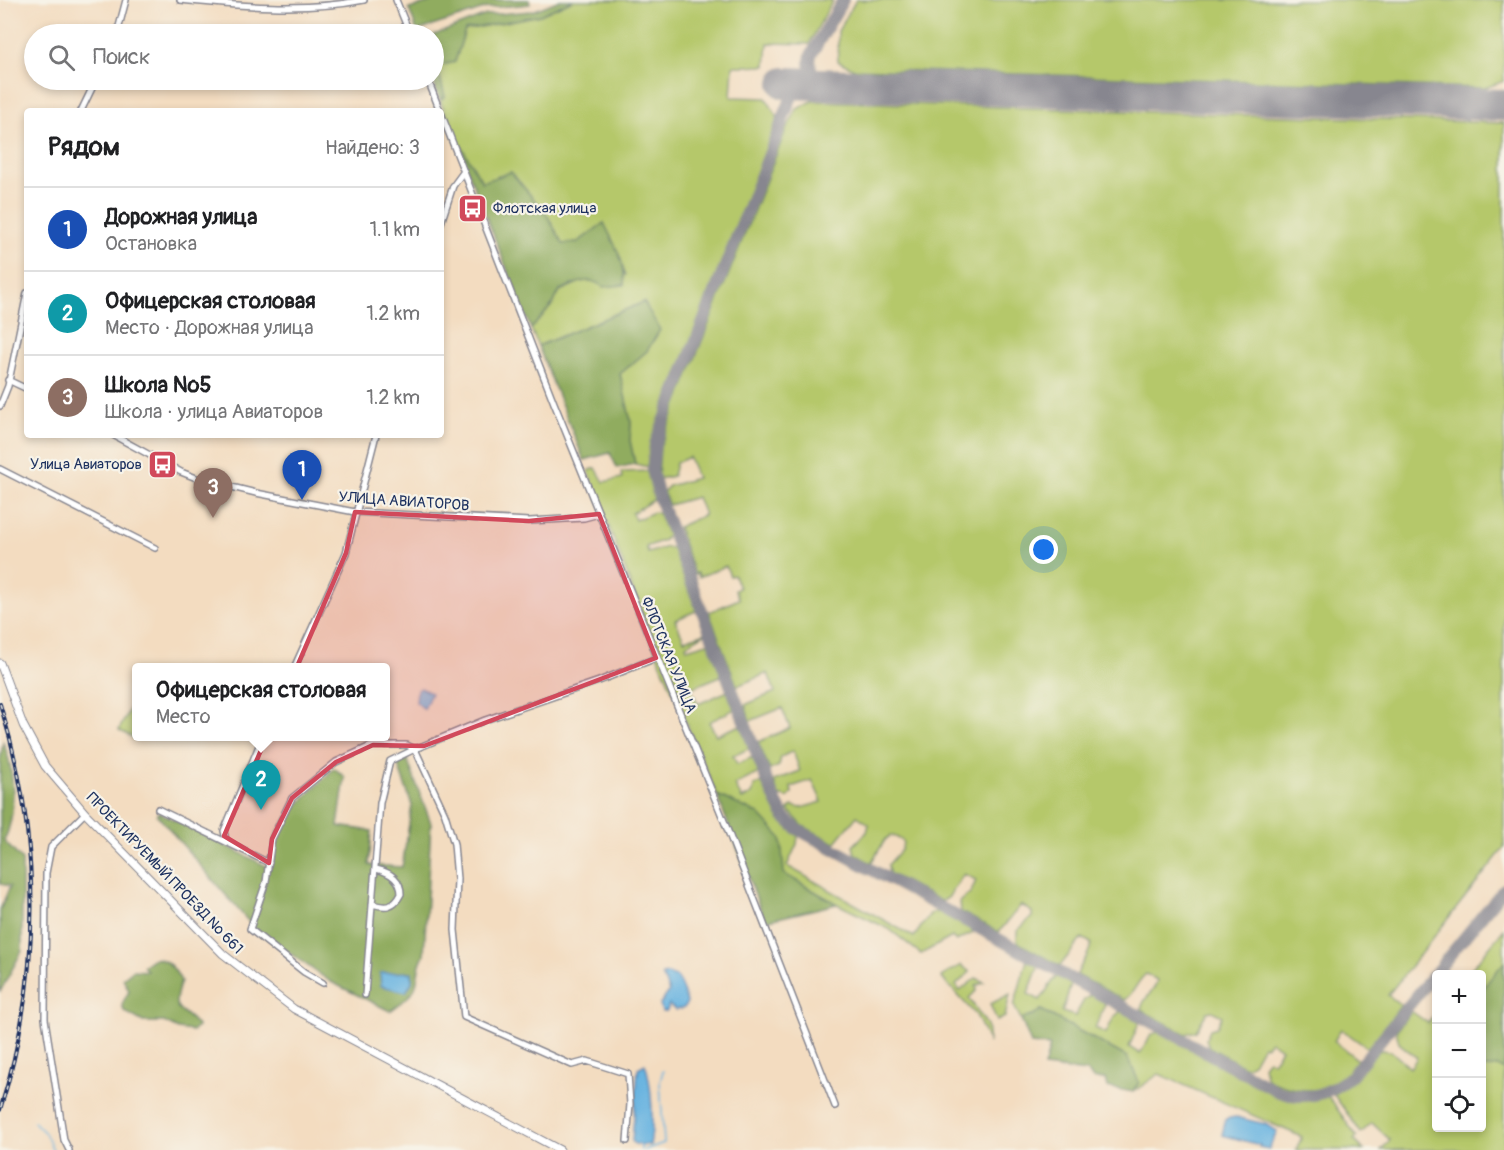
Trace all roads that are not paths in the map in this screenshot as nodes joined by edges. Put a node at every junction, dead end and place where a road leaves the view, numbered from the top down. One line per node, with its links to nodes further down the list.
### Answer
1 (126, 0): 6 (street)
2 (180, 0): 5 (street)
3 (364, 0): 5 (street)
4 (396, 0): 7 (street)
5 (339, 2)
6 (120, 24)
7 (407, 24)
8 (91, 90): 10 (street)
9 (432, 90): 11 (street, ФЛОТСКАЯ УЛИЦА)
10 (82, 108)
11 (439, 108)
12 (444, 120): 13 (street, ФЛОТСКАЯ УЛИЦА)
13 (464, 171): 14 (street); 23 (street, ФЛОТСКАЯ УЛИЦА)
14 (444, 214)
15 (24, 307): 16 (street)
16 (8, 380): 17 (street); 18 (street)
17 (24, 386)
18 (0, 406)
19 (119, 438): 22 (street, УЛИЦА АВИАТОРОВ)
20 (375, 438): 22 (street)
21 (0, 469): 24 (street)
22 (355, 512): 23 (street, УЛИЦА АВИАТОРОВ); 27 (street)
23 (599, 514): 25 (street, ФЛОТСКАЯ УЛИЦА)
24 (155, 548)
25 (656, 658): 29 (street); 38 (street, ФЛОТСКАЯ УЛИЦА)
26 (0, 663): 31 (main road, ПРОЕКТИРУЕМЫЙ ПРОЕЗД № 661)
27 (296, 663)
28 (261, 741): 32 (street)
29 (415, 749): 33 (street); 34 (street); 39 (street)
30 (158, 808): 32 (street)
31 (86, 813): 40 (street); 41 (main road, ПРОЕКТИРУЕМЫЙ ПРОЕЗД № 661)
32 (228, 842): 33 (street)
33 (269, 863): 36 (street)
34 (376, 869): 35 (street); 35 (street)
35 (372, 904): 37 (street)
36 (323, 983)
37 (365, 995)
38 (835, 1106)
39 (627, 1141)
40 (69, 1150)
41 (560, 1150)

